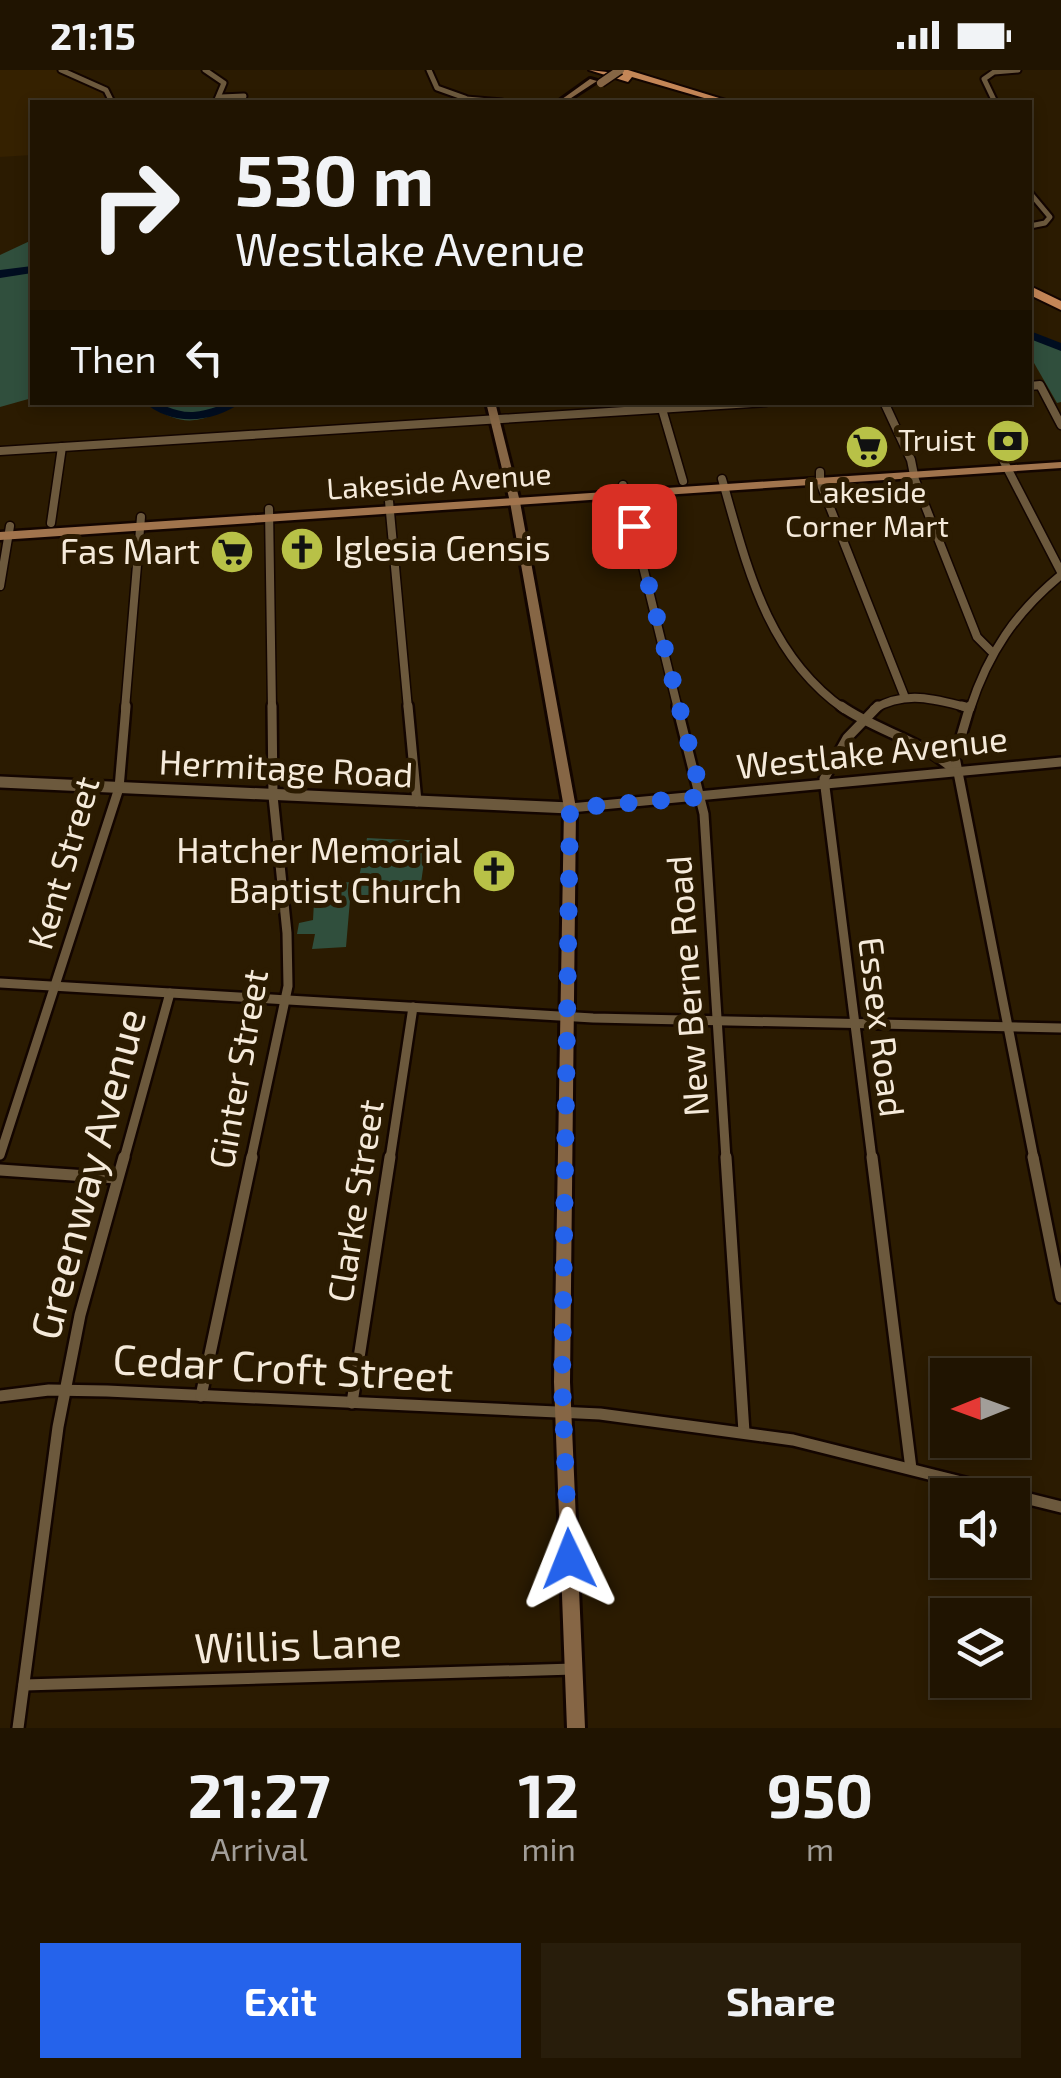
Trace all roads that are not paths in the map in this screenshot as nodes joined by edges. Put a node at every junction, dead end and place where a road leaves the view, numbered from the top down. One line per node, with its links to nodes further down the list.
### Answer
1 (61, 70): 9 (street)
2 (204, 70): 10 (street)
3 (428, 70): 11 (street)
4 (608, 70): 7 (main road, bridge)
5 (618, 70): 7 (main road, bridge); 15 (highway)
6 (1018, 70): 16 (street)
7 (596, 78): 12 (main road); 13 (main road); 14 (highway)
8 (244, 96): 10 (street)
9 (111, 100)
10 (219, 100)
11 (462, 100)
12 (564, 100)
13 (576, 100)
14 (691, 100)
15 (720, 100)
16 (995, 100)
17 (1032, 196): 18 (street)
18 (1032, 225)
19 (1032, 291): 21 (highway)
20 (1032, 303): 22 (highway)
21 (1061, 306)
22 (1061, 319)
23 (1032, 386): 29 (street)
24 (491, 405): 28 (main road)
25 (687, 405): 27 (street)
26 (885, 405): 35 (street)
27 (661, 406): 28 (street); 37 (street)
28 (494, 420): 30 (street); 40 (main road)
29 (1061, 425)
30 (62, 447): 31 (street); 44 (street)
31 (0, 452)
32 (1061, 456): 34 (main road, Lakeside Avenue)
33 (1061, 466): 34 (main road, Lakeside Avenue)
34 (1008, 470): 35 (main road, Lakeside Avenue); 46 (street)
35 (913, 471): 36 (main road, Lakeside Avenue); 48 (street)
36 (820, 477): 38 (main road, Lakeside Avenue); 49 (street)
37 (683, 481): 38 (main road, Lakeside Avenue); 39 (main road, Lakeside Avenue)
38 (725, 489): 39 (main road, Lakeside Avenue); 51 (street)
39 (624, 490): 40 (main road, Lakeside Avenue); 58 (street, New Berne Road)
40 (514, 497): 41 (main road, Lakeside Avenue); 60 (main road)
41 (390, 506): 42 (main road, Lakeside Avenue); 59 (street)
42 (269, 514): 43 (main road, Lakeside Avenue); 57 (street, Ginter Street)
43 (140, 522): 44 (main road, Lakeside Avenue); 45 (main road, Lakeside Avenue); 56 (street, Kent Street)
44 (51, 523): 45 (main road, Lakeside Avenue)
45 (4, 531): 47 (street)
46 (1061, 573): 48 (street)
47 (0, 586)
48 (991, 650): 50 (street)
49 (904, 696): 50 (street); 51 (street)
50 (969, 708): 53 (street)
51 (860, 719): 53 (street); 55 (street)
52 (1061, 762): 53 (street, Westlake Avenue)
53 (956, 772): 55 (street, Westlake Avenue); 69 (street)
54 (0, 782): 56 (street, Hermitage Road)
55 (823, 785): 58 (street, Westlake Avenue); 68 (street, Essex Road)
56 (119, 788): 57 (street, Hermitage Road); 62 (street, Kent Street)
57 (273, 796): 59 (street, Hermitage Road); 64 (street, Ginter Street)
58 (702, 797): 60 (street, Westlake Avenue); 67 (street, New Berne Road)
59 (416, 802): 60 (street, Hermitage Road)
60 (570, 808): 66 (main road)
61 (0, 983): 62 (street)
62 (56, 986): 63 (street); 71 (street, Kent Street)
63 (170, 993): 64 (street); 73 (street, Greenway Avenue)
64 (285, 1000): 65 (street); 77 (street, Ginter Street)
65 (413, 1007): 66 (street); 78 (street, Clarke Street)
66 (566, 1016): 67 (street); 79 (main road)
67 (717, 1020): 68 (street); 80 (street, New Berne Road)
68 (852, 1023): 69 (street); 81 (street, Essex Road)
69 (1005, 1026): 70 (street); 74 (street)
70 (1061, 1028)
71 (0, 1155)
72 (0, 1170): 73 (street)
73 (116, 1178): 75 (street, Greenway Avenue)
74 (1061, 1297)
75 (65, 1390): 76 (street, Cedar Croft Street); 77 (street, Cedar Croft Street); 84 (street, Greenway Avenue)
76 (0, 1396)
77 (201, 1396): 78 (street, Cedar Croft Street)
78 (352, 1403): 79 (street, Cedar Croft Street)
79 (563, 1412): 80 (street); 83 (main road)
80 (744, 1432): 81 (street)
81 (911, 1468): 82 (street)
82 (1061, 1507)
83 (574, 1669): 84 (street, Willis Lane); 86 (main road)
84 (24, 1684): 85 (street, Greenway Avenue)
85 (18, 1728)
86 (576, 1728)

